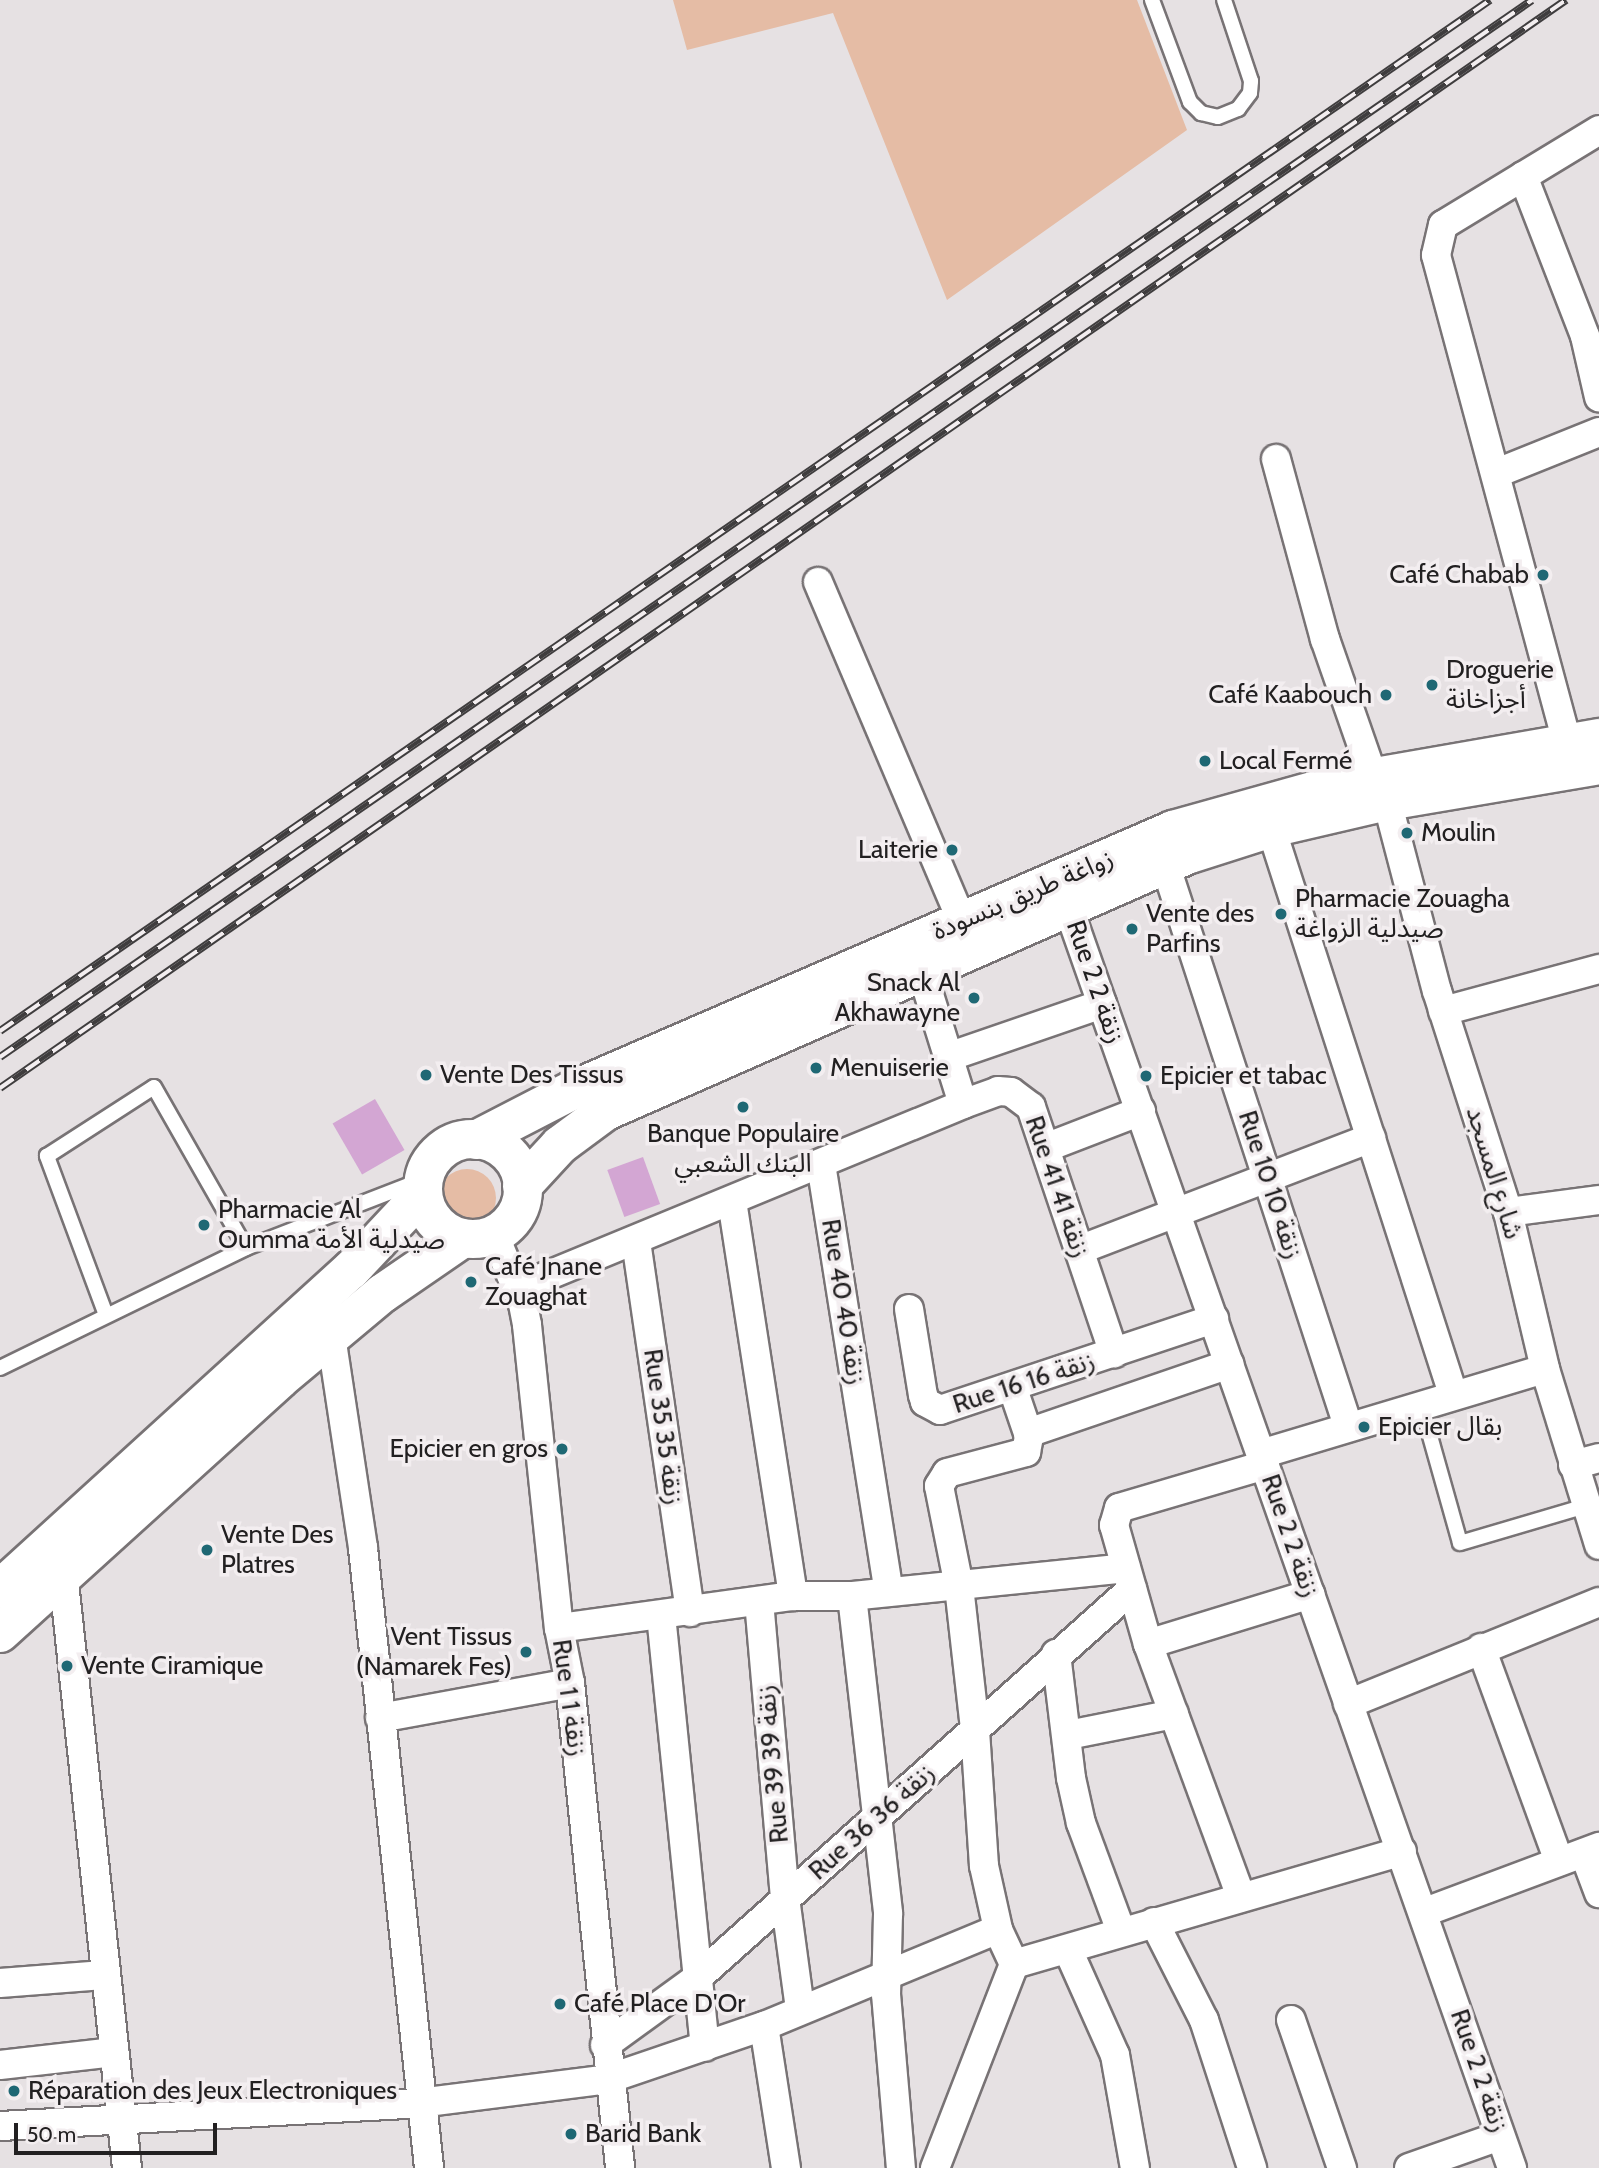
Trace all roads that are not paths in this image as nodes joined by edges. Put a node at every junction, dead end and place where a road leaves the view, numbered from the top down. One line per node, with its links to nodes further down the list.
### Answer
1 (1152, 0): 2 (lane)
2 (1224, 0)
3 (1599, 130): 4 (street)
4 (1523, 176): 5 (street); 8 (street)
5 (1599, 397)
6 (1599, 432): 8 (street)
7 (1276, 459): 12 (street, شارع المسجد)
8 (1497, 473): 10 (street)
9 (818, 582): 16 (street)
10 (1583, 740): 12 (main road, زواغة طريق بنسودة)
11 (1599, 765): 12 (main road, زواغة طريق بنسودة)
12 (1380, 789): 13 (main road, زواغة طريق بنسودة); 15 (main road, زواغة طريق بنسودة); 20 (street, شارع المسجد)
13 (1270, 828): 14 (main road, زواغة طريق بنسودة); 24 (street)
14 (1165, 864): 15 (main road, زواغة طريق بنسودة); 28 (street, Rue 10 زنقة 10)
15 (1063, 892): 16 (main road, زواغة طريق بنسودة); 18 (main road, زواغة طريق بنسودة); 19 (street, Rue 2 زنقة 2)
16 (962, 921): 25 (main road, زواغة طريق بنسودة)
17 (1599, 969): 20 (street)
18 (921, 970): 21 (street); 30 (main road, زواغة طريق بنسودة)
19 (1102, 1003): 21 (street); 23 (street, Rue 2 زنقة 2)
20 (1443, 1011): 34 (street, شارع المسجد)
21 (948, 1057): 22 (street)
22 (963, 1104): 26 (street, Rue 41 زنقة 41); 27 (street)
23 (1141, 1111): 26 (street); 33 (street, Rue 2 زنقة 2)
24 (1371, 1138): 28 (street); 49 (street)
25 (476, 1140): 29 (main road); 30 (main road)
26 (1045, 1148): 38 (street, Rue 41 زنقة 41)
27 (821, 1164): 32 (street); 61 (street, Rue 40 زنقة 40)
28 (1268, 1178): 33 (street); 51 (street, Rue 10 زنقة 10)
29 (423, 1186): 35 (main road); 37 (lane); 60 (main road)
30 (522, 1186): 35 (main road)
31 (1599, 1200): 34 (street)
32 (732, 1201): 36 (street); 63 (street)
33 (1177, 1212): 38 (street); 42 (street, Rue 2 زنقة 2)
34 (1508, 1212): 47 (street, شارع المسجد)
35 (479, 1236): 39 (street, Rue 1 زنقة 1); 43 (main road)
36 (636, 1241): 39 (street); 67 (street, Rue 35 زنقة 35)
37 (246, 1248): 41 (lane); 41 (lane)
38 (1079, 1250): 44 (street, Rue 41 زنقة 41)
39 (515, 1289): 69 (street, Rue 1 زنقة 1)
40 (909, 1309): 48 (street, Rue 16 زنقة 16)
41 (106, 1315): 46 (lane)
42 (1214, 1319): 44 (street, Rue 16 زنقة 16); 45 (street, Rue 2 زنقة 2)
43 (331, 1336): 57 (main road); 77 (street)
44 (1114, 1353): 48 (street, Rue 16 زنقة 16)
45 (1230, 1364): 52 (street); 53 (street, Rue 2 زنقة 2)
46 (0, 1368)
47 (1545, 1370): 49 (street); 54 (street, شارع المسجد)
48 (1013, 1390): 52 (street)
49 (1453, 1394): 50 (street)
50 (1421, 1404): 51 (street); 55 (lane)
51 (1348, 1426): 53 (street)
52 (1028, 1433): 59 (street)
53 (1263, 1460): 58 (street); 62 (street, Rue 2 زنقة 2)
54 (1586, 1462): 55 (street, شارع المسجد)
55 (1586, 1506): 56 (street, شارع المسجد)
56 (1599, 1545)
57 (63, 1573): 70 (main road); 92 (street)
58 (1129, 1578): 59 (street); 71 (street); 73 (street, Rue 36 زنقة 36)
59 (959, 1586): 61 (street); 78 (street)
60 (0, 1589)
61 (889, 1592): 64 (street)
62 (1311, 1594): 71 (street); 75 (street, Rue 2 زنقة 2)
63 (793, 1596): 64 (street); 65 (street)
64 (852, 1596): 80 (street)
65 (759, 1601): 67 (street); 85 (street, Rue 39 زنقة 39)
66 (1599, 1602): 72 (street)
67 (690, 1612): 68 (street)
68 (661, 1615): 69 (street); 94 (street)
69 (559, 1628): 74 (street, Rue 1 زنقة 1)
70 (0, 1633)
71 (1148, 1644): 76 (street)
72 (1481, 1648): 75 (street); 82 (street)
73 (1056, 1654): 78 (street, Rue 36 زنقة 36); 79 (street)
74 (570, 1683): 77 (street); 99 (street, Rue 1 زنقة 1)
75 (1348, 1704): 81 (street, Rue 2 زنقة 2)
76 (1174, 1714): 79 (street); 84 (street)
77 (380, 1718): 104 (street)
78 (975, 1729): 80 (street, Rue 36 زنقة 36); 88 (street)
79 (1068, 1735): 89 (street)
80 (879, 1817): 85 (street, Rue 36 زنقة 36); 93 (street)
81 (1402, 1851): 84 (street); 86 (street, Rue 2 زنقة 2)
82 (1581, 1854): 83 (street); 86 (street)
83 (1599, 1893)
84 (1241, 1897): 87 (street)
85 (785, 1898): 94 (street, Rue 36 زنقة 36); 96 (street, Rue 39 زنقة 39)
86 (1425, 1912): 107 (street, Rue 2 زنقة 2)
87 (1154, 1922): 89 (street); 115 (street)
88 (998, 1929): 91 (street); 93 (street)
89 (1121, 1931): 90 (street)
90 (1068, 1950): 91 (street); 114 (street)
91 (1014, 1964): 113 (street)
92 (104, 1975): 95 (street); 101 (street)
93 (889, 1975): 96 (street); 112 (street)
94 (696, 1979): 99 (street, Rue 36 زنقة 36); 100 (street)
95 (0, 1983)
96 (800, 2010): 98 (street)
97 (1292, 2021): 116 (street)
98 (764, 2026): 100 (street); 111 (street)
99 (605, 2045): 103 (street, Rue 1 زنقة 1)
100 (705, 2046): 103 (street)
101 (114, 2052): 102 (street); 105 (street)
102 (0, 2065)
103 (608, 2079): 104 (street); 110 (street, Rue 1 زنقة 1)
104 (419, 2103): 105 (street); 109 (street)
105 (122, 2122): 106 (street); 108 (street)
106 (0, 2126)
107 (1500, 2136): 117 (street); 118 (street, Rue 2 زنقة 2)
108 (127, 2168)
109 (429, 2168)
110 (620, 2168)
111 (786, 2168)
112 (901, 2168)
113 (934, 2168)
114 (1135, 2168)
115 (1252, 2168)
116 (1342, 2168)
117 (1409, 2168)
118 (1512, 2168)

